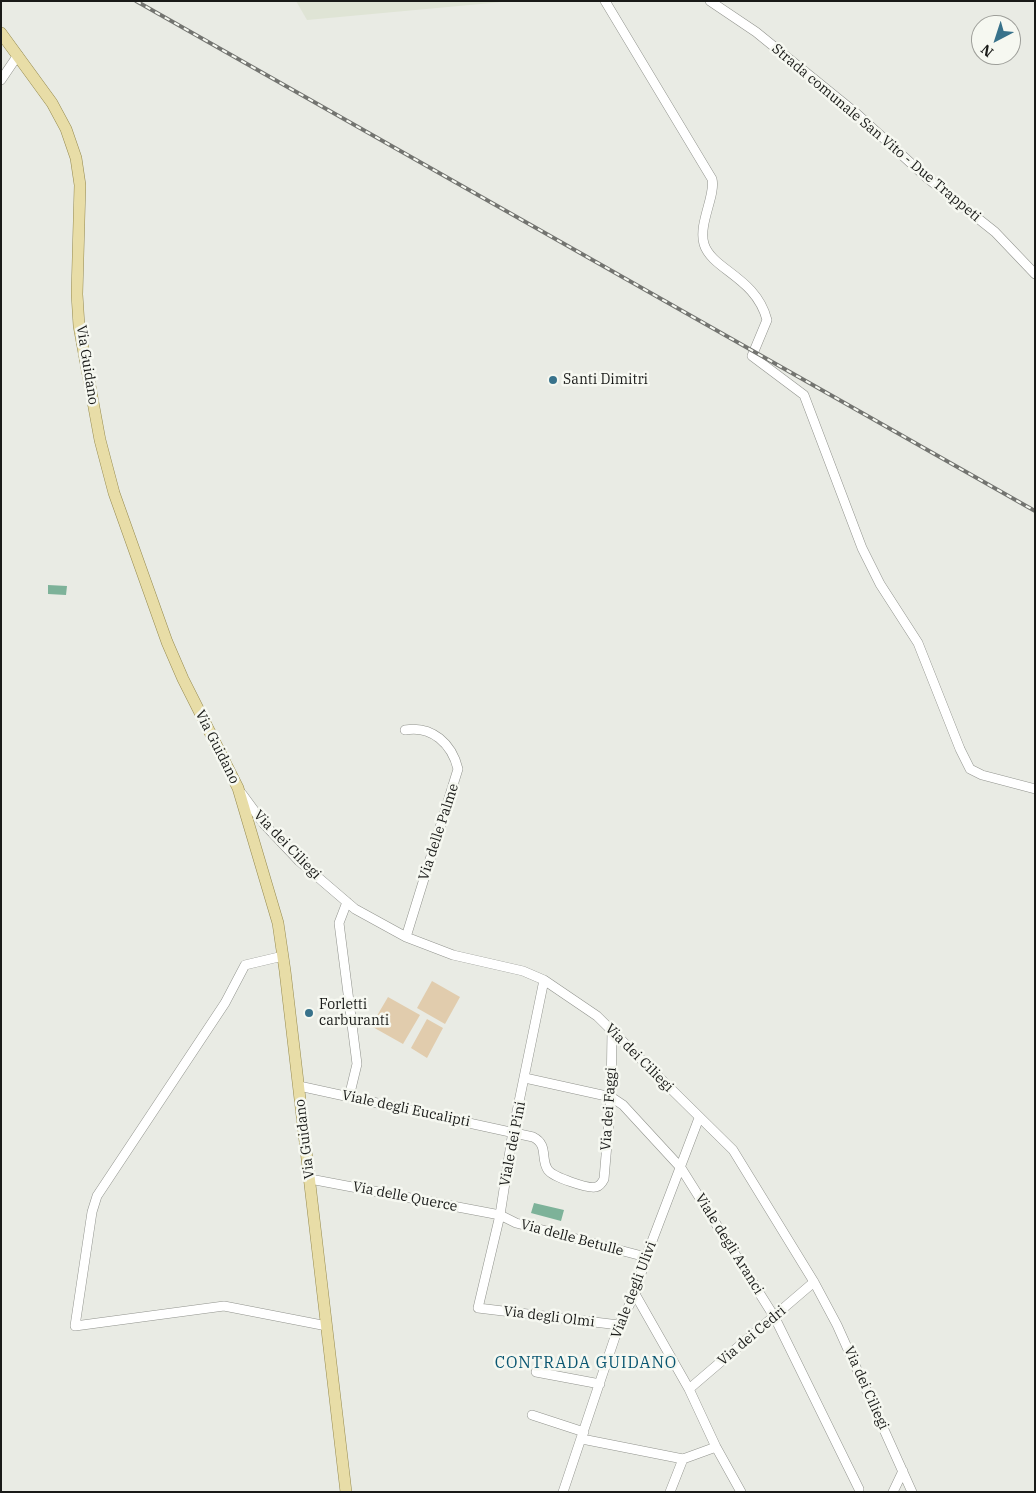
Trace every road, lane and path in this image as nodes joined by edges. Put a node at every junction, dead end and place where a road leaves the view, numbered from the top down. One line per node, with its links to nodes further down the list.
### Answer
1 (605, 1): 9 (street)
2 (710, 1): 6 (street, Strada comunale San Vito - Due Trappeti)
3 (1, 33): 4 (main road, Via Guidano)
4 (18, 55): 5 (street); 8 (main road, Via Guidano)
5 (1, 80)
6 (1035, 274)
7 (405, 730): 11 (street, Via delle Palme)
8 (238, 788): 10 (street, Via dei Ciliegi); 12 (main road, Via Guidano)
9 (1035, 789)
10 (347, 902): 11 (street, Via dei Ciliegi); 17 (street)
11 (406, 937): 13 (street, Via dei Ciliegi)
12 (283, 956): 16 (main road, Via Guidano); 30 (street)
13 (544, 980): 14 (street, Via dei Ciliegi); 15 (street, Viale dei Pini)
14 (612, 1031): 18 (street, Via dei Faggi); 19 (street, Via dei Ciliegi)
15 (525, 1078): 18 (street, Viale degli Aranci); 20 (street, Viale dei Pini)
16 (299, 1086): 17 (street, Viale degli Eucalipti); 22 (main road, Via Guidano)
17 (349, 1097): 20 (street, Viale degli Eucalipti)
18 (611, 1097): 21 (street, Viale degli Aranci); 23 (street, Via dei Faggi)
19 (700, 1118): 21 (street, Viale degli Ulivi); 26 (street, Via dei Ciliegi)
20 (513, 1131): 23 (street, Viale degli Eucalipti); 24 (street, Viale dei Pini)
21 (681, 1168): 25 (street, Viale degli Ulivi); 29 (street, Viale degli Aranci)
22 (310, 1178): 24 (street, Via delle Querce); 30 (main road, Via Guidano)
23 (600, 1185)
24 (500, 1215): 25 (street, Via delle Betulle); 28 (street, Viale dei Pini)
25 (646, 1257): 27 (street, Viale degli Ulivi)
26 (814, 1282): 29 (street, Via dei Cedri); 39 (street, Via dei Ciliegi)
27 (635, 1294): 31 (street, Viale degli Ulivi); 34 (street)
28 (478, 1308): 31 (street, Via degli Olmi)
29 (775, 1318): 34 (street, Via dei Cedri); 40 (street, Viale degli Aranci)
30 (327, 1326): 41 (main road, Via Guidano)
31 (619, 1326): 33 (street, Viale degli Ulivi)
32 (536, 1372): 33 (street)
33 (600, 1384): 36 (street, Viale degli Ulivi)
34 (689, 1390): 37 (street)
35 (532, 1415): 36 (street)
36 (583, 1435): 38 (street); 42 (street, Viale degli Ulivi)
37 (716, 1447): 38 (street); 44 (street)
38 (683, 1459): 43 (street)
39 (903, 1471): 45 (street); 46 (street, Via dei Ciliegi)
40 (859, 1489)
41 (346, 1492)
42 (562, 1492)
43 (670, 1492)
44 (741, 1492)
45 (892, 1492)
46 (912, 1492)

